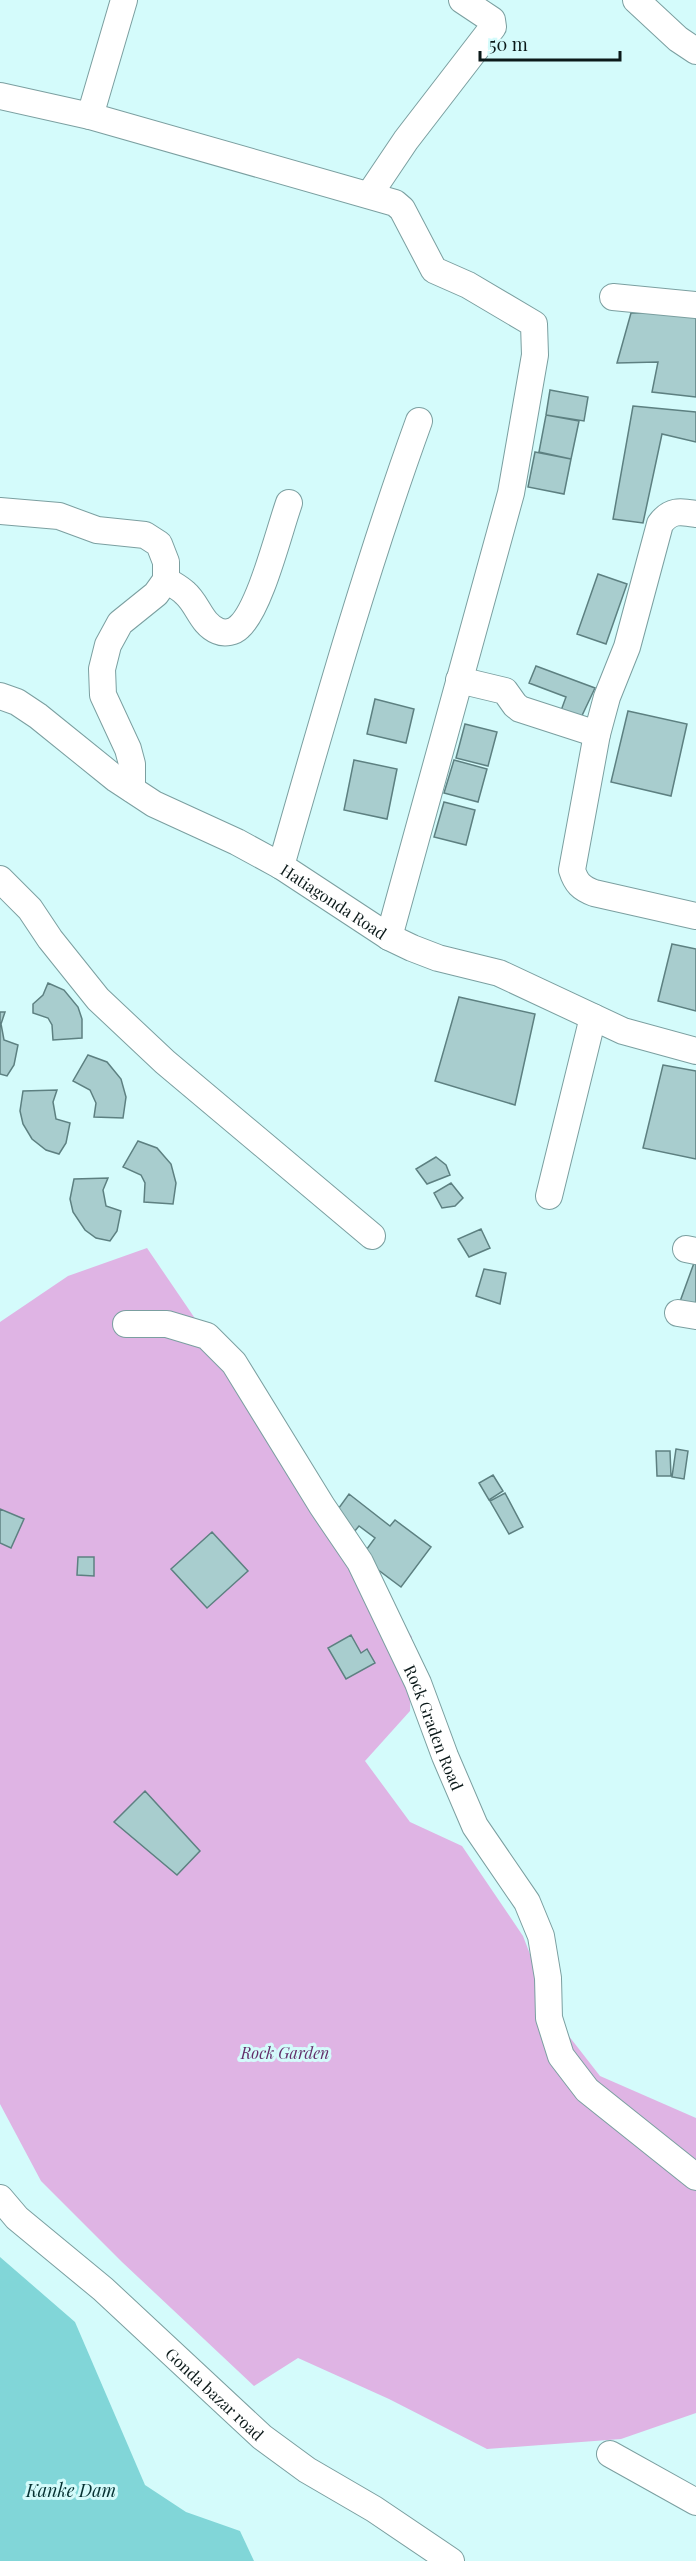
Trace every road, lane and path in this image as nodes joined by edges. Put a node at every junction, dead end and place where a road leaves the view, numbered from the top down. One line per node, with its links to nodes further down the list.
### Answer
1 (124, 0): 6 (street)
2 (462, 0): 7 (street)
3 (636, 0): 4 (street)
4 (696, 51)
5 (0, 96): 6 (street)
6 (90, 116): 7 (street)
7 (369, 195): 15 (street)
8 (613, 297): 9 (street)
9 (696, 305)
10 (419, 421): 19 (street)
11 (289, 503): 14 (street)
12 (0, 511): 14 (street)
13 (696, 514): 17 (street)
14 (166, 580): 18 (street)
15 (459, 680): 17 (street); 22 (street)
16 (0, 696): 18 (street, Hatiagonda Road)
17 (597, 734): 21 (street)
18 (132, 789): 19 (street, Hatiagonda Road)
19 (281, 866): 22 (street, Hatiagonda Road)
20 (0, 879): 26 (street)
21 (696, 916)
22 (389, 937): 23 (street, Hatiagonda Road)
23 (592, 1017): 24 (street, Hatiagonda Road); 25 (street)
24 (696, 1051)
25 (549, 1196)
26 (372, 1236)
27 (126, 1324): 28 (street, Rock Graden Road)
28 (696, 2177)
29 (0, 2198): 32 (street, Gonda bazar road)
30 (610, 2454): 31 (street)
31 (696, 2502)
32 (451, 2561)

